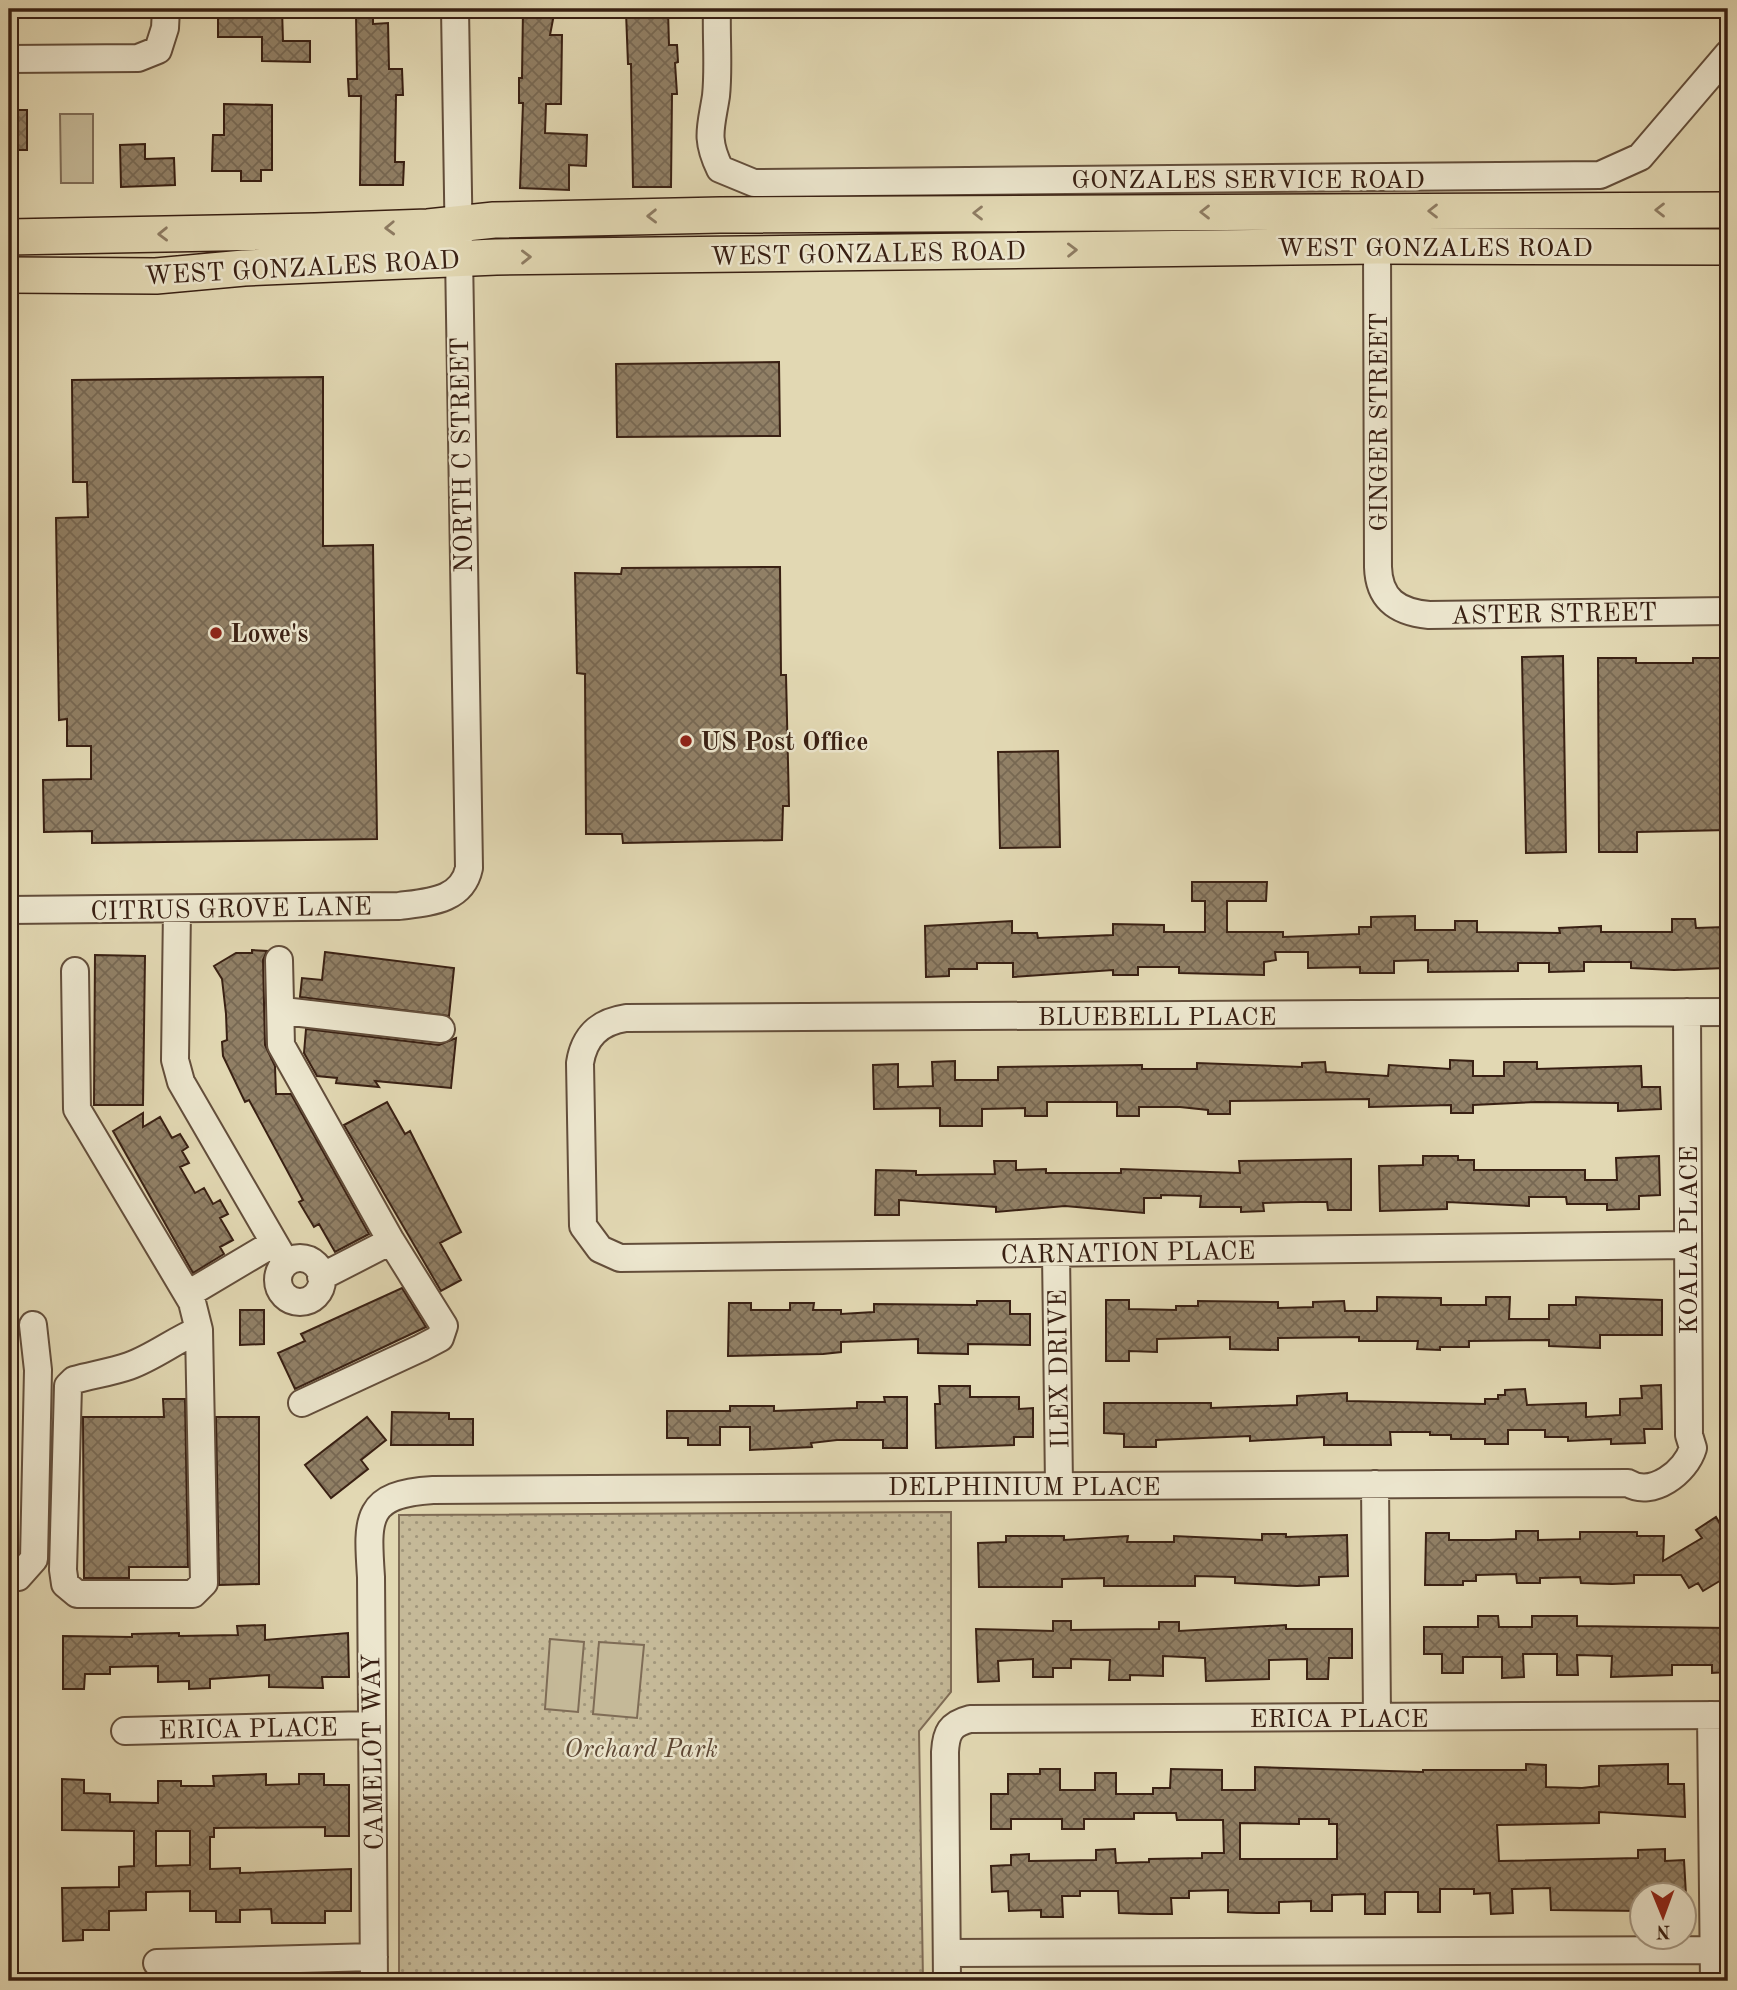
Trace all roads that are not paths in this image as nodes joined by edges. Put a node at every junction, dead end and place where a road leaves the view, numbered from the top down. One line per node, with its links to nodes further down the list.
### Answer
1 (166, 9): 5 (street)
2 (455, 9): 7 (street, NORTH C STREET)
3 (717, 9): 4 (street, GONZALES SERVICE ROAD)
4 (1728, 54)
5 (9, 59)
6 (1728, 210): 7 (main road, WEST GONZALES ROAD, one-way to 7)
7 (458, 223): 8 (main road, WEST GONZALES ROAD, one-way to 8); 11 (street, NORTH C STREET)
8 (21, 237): 12 (main road)
9 (1377, 246): 10 (main road, WEST GONZALES ROAD); 11 (main road, WEST GONZALES ROAD, one-way to 9); 13 (street, GINGER STREET)
10 (1728, 247)
11 (458, 260): 12 (main road, WEST GONZALES ROAD); 15 (street, NORTH C STREET)
12 (22, 275)
13 (1385, 597): 14 (street, ASTER STREET)
14 (1728, 611)
15 (452, 895): 16 (street, CITRUS GROVE LANE)
16 (177, 909): 17 (street, CITRUS GROVE LANE); 27 (street)
17 (9, 910)
18 (279, 960): 20 (street)
19 (75, 971): 30 (street)
20 (283, 1011): 23 (street); 25 (street)
21 (1686, 1012): 22 (street, BLUEBELL PLACE); 24 (street, BLUEBELL PLACE); 26 (street, KOALA PLACE)
22 (1728, 1012)
23 (441, 1029)
24 (583, 1226): 28 (street, CARNATION PLACE)
25 (391, 1241): 29 (street); 33 (street)
26 (1688, 1245): 28 (street, CARNATION PLACE); 34 (street, KOALA PLACE)
27 (280, 1253): 29 (street); 29 (street); 30 (street)
28 (1056, 1253): 36 (street, ILEX DRIVE)
29 (321, 1277)
30 (188, 1294): 32 (street)
31 (33, 1325): 38 (street)
32 (199, 1330): 32 (street)
33 (302, 1402)
34 (1685, 1465): 35 (street, DELPHINIUM PLACE)
35 (1376, 1484): 36 (street, DELPHINIUM PLACE); 40 (street)
36 (1059, 1485): 37 (street, DELPHINIUM PLACE)
37 (370, 1523): 41 (street, CAMELOT WAY)
38 (9, 1578)
39 (1720, 1715): 40 (street, ERICA PLACE); 43 (street)
40 (1377, 1717): 44 (street, ERICA PLACE)
41 (370, 1725): 42 (street, ERICA PLACE); 46 (street, CAMELOT WAY)
42 (125, 1731)
43 (1713, 1950): 44 (street); 48 (street)
44 (947, 1953): 47 (street)
45 (157, 1963): 46 (street)
46 (374, 1969)
47 (947, 1981)
48 (1713, 1981)

